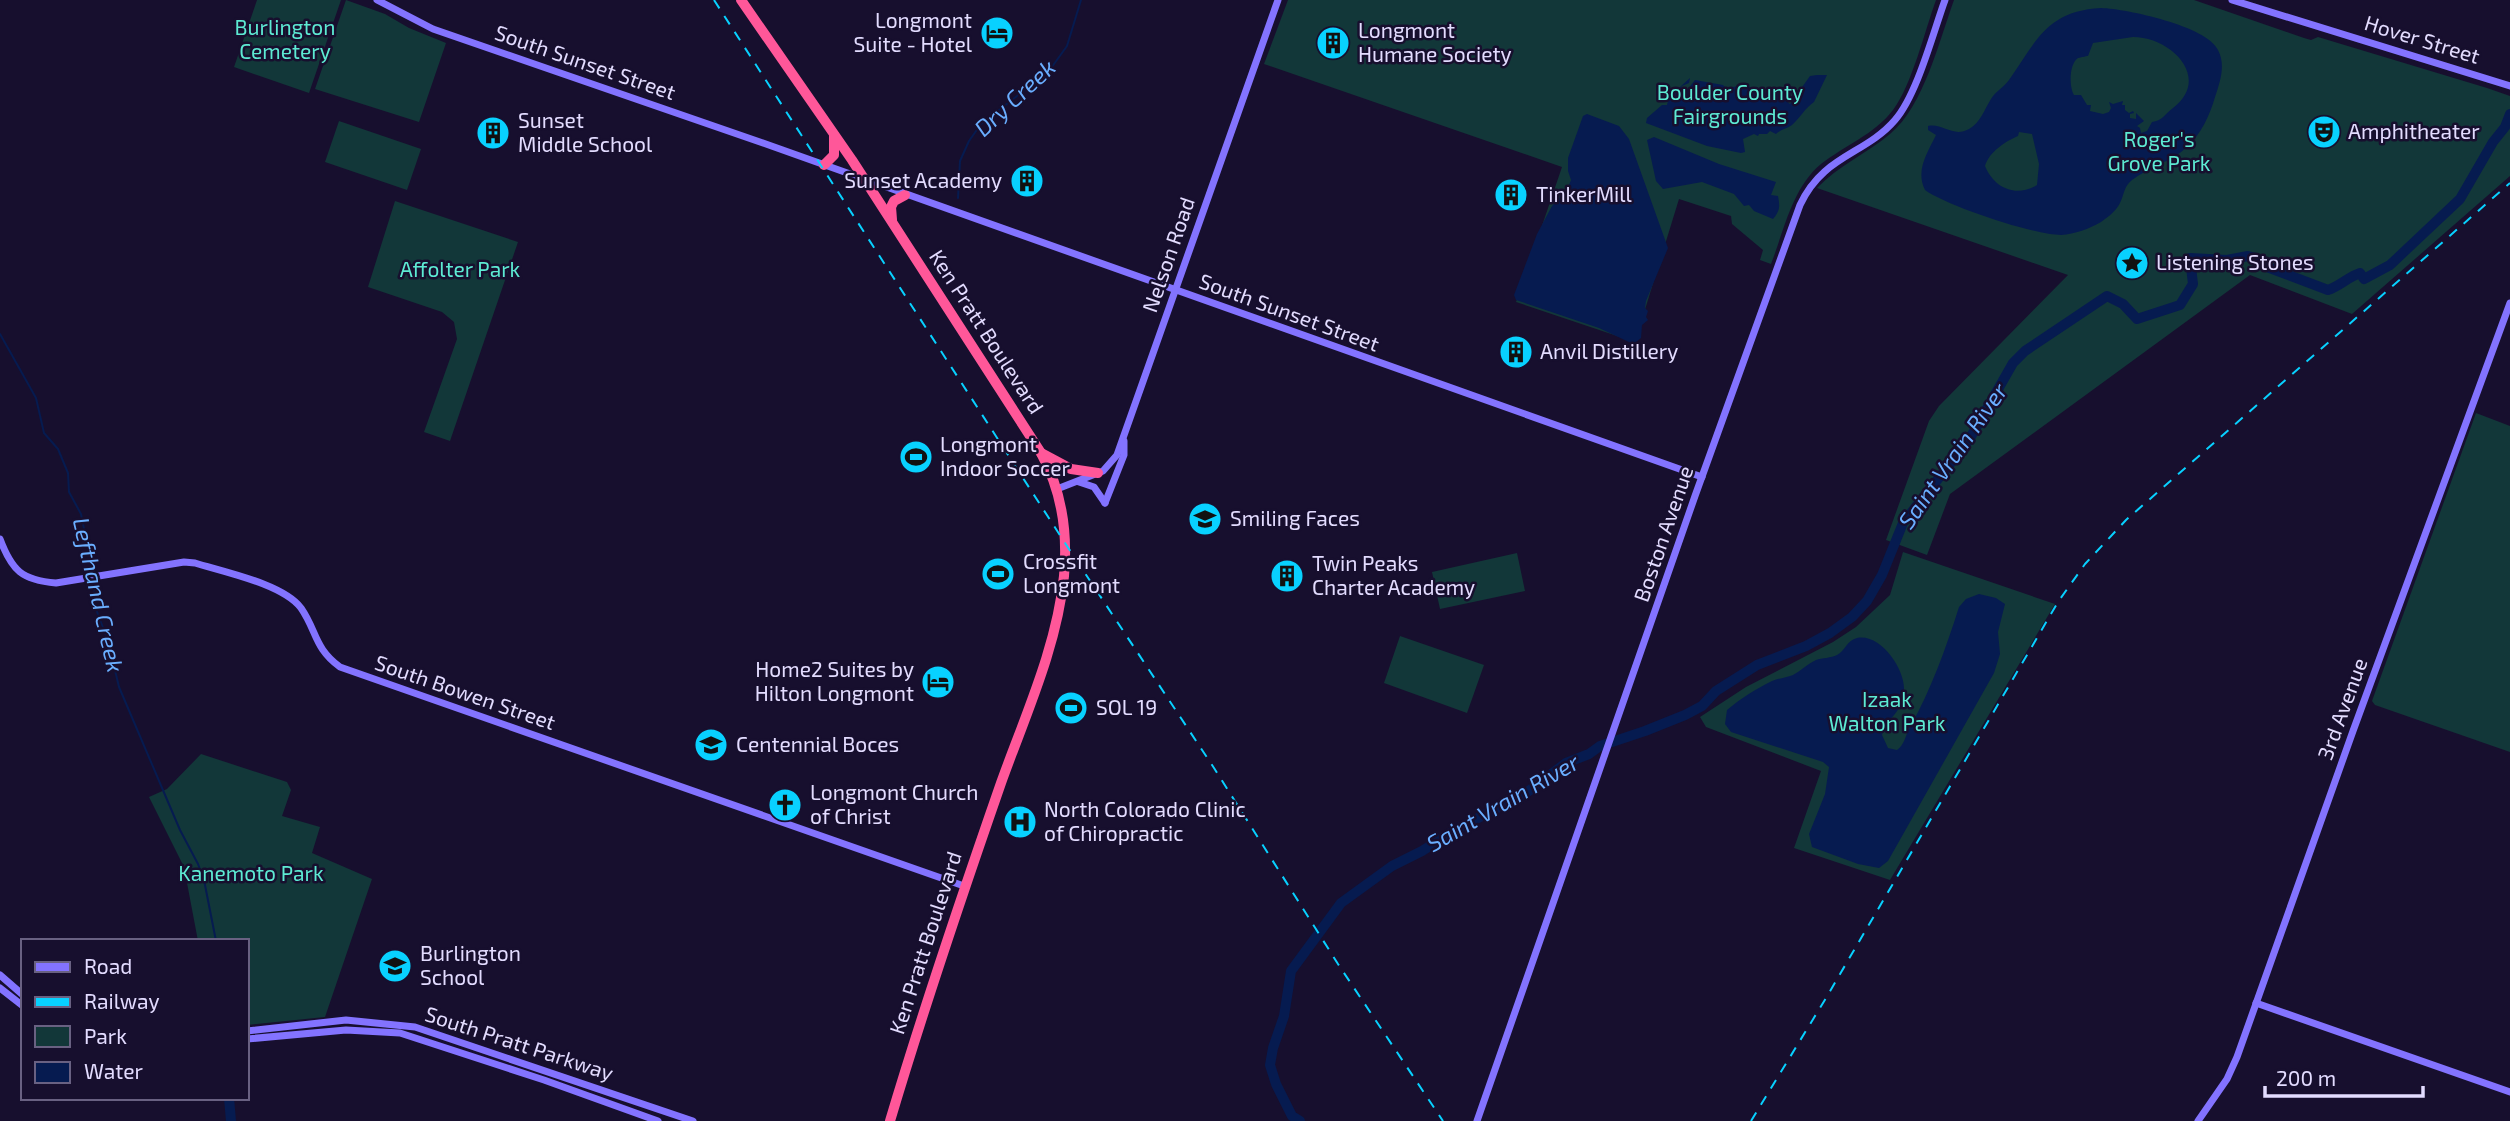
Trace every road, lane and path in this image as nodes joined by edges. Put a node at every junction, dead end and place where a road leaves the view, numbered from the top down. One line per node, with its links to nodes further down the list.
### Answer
1 (377, 0): 8 (street, South Sunset Street)
2 (741, 0): 7 (highway, Ken Pratt Boulevard)
3 (1278, 0): 14 (street, Nelson Road)
4 (1945, 0): 19 (street, Boston Avenue)
5 (2232, 0): 6 (street, Hover Street)
6 (2508, 85)
7 (834, 134): 10 (highway); 11 (highway, Ken Pratt Boulevard)
8 (785, 151): 9 (street, South Sunset Street); 10 (street, South Sunset Street)
9 (812, 161)
10 (824, 165): 11 (street, South Sunset Street)
11 (866, 181): 12 (street, South Sunset Street); 13 (highway, Ken Pratt Boulevard)
12 (905, 195): 13 (highway); 14 (street, South Sunset Street)
13 (893, 224): 17 (highway, Ken Pratt Boulevard)
14 (1175, 291): 16 (street, Nelson Road); 19 (street, South Sunset Street)
15 (2510, 303): 27 (street, 3rd Avenue)
16 (1125, 434): 18 (street, Nelson Road); 20 (street)
17 (1041, 453): 18 (highway); 21 (highway, Ken Pratt Boulevard)
18 (1098, 473): 20 (street, Nelson Road)
19 (1702, 477): 35 (street, Boston Avenue)
20 (1075, 482): 21 (street, Nelson Road)
21 (1057, 489): 23 (highway, Ken Pratt Boulevard)
22 (0, 539): 23 (street, South Bowen Street)
23 (964, 886): 34 (highway, Ken Pratt Boulevard)
24 (0, 975): 26 (street)
25 (0, 988): 28 (street)
26 (21, 993)
27 (2256, 1003): 31 (street); 36 (street, 3rd Avenue)
28 (21, 1004)
29 (248, 1031): 33 (street, South Pratt Parkway)
30 (248, 1039): 32 (street, South Pratt Parkway)
31 (2510, 1092)
32 (657, 1121)
33 (693, 1121)
34 (890, 1121)
35 (1477, 1121)
36 (2197, 1121)

